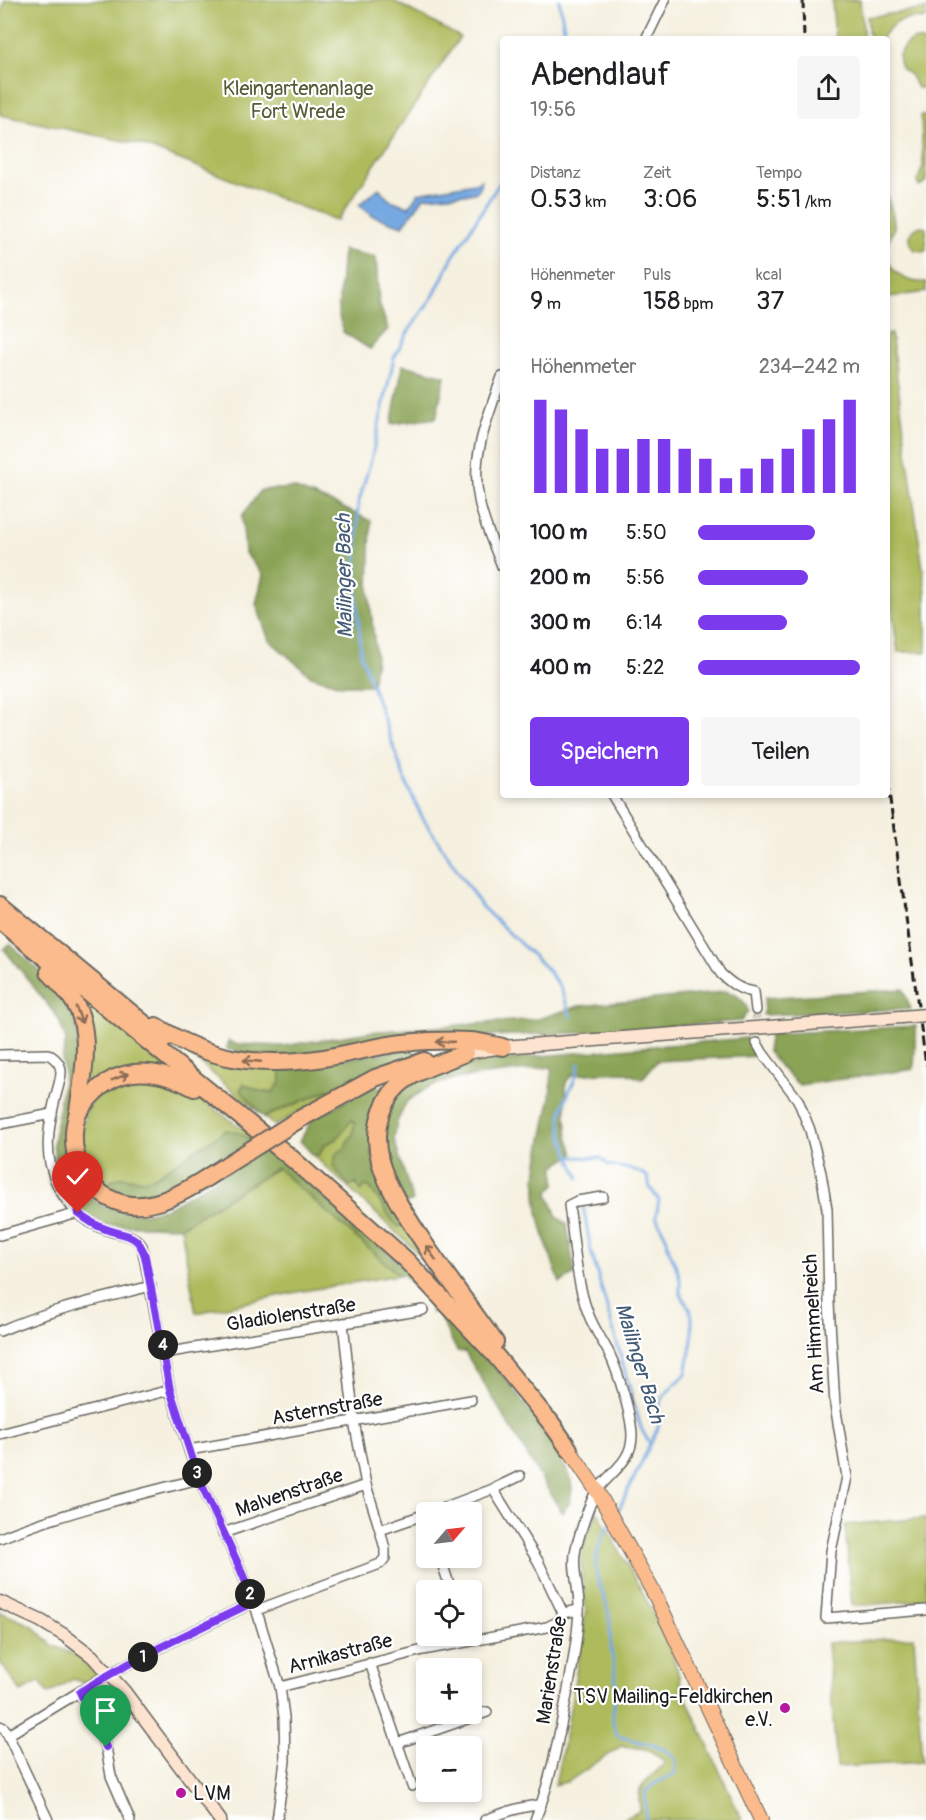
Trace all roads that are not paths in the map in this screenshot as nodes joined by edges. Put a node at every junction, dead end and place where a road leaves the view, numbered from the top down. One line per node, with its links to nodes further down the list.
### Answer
1 (665, 0): 2 (street)
2 (647, 36)
3 (500, 383): 4 (street)
4 (500, 561)
5 (614, 798): 9 (street)
6 (0, 906): 8 (highway)
7 (0, 923): 15 (highway); 17 (highway, one-way to 17)
8 (108, 994): 12 (highway, one-way to 8); 26 (highway)
9 (756, 1010)
10 (926, 1015): 12 (main road, bridge)
11 (757, 1043): 48 (street, Am Himmelreich)
12 (503, 1047): 13 (main road)
13 (465, 1053): 17 (highway, bridge); 26 (highway, one-way to 13)
14 (0, 1055): 16 (street)
15 (223, 1103): 17 (highway, one-way to 15); 31 (highway)
16 (51, 1114): 18 (street); 20 (street)
17 (77, 1115)
18 (0, 1124)
19 (603, 1197): 39 (street)
20 (78, 1213): 21 (street); 22 (street)
21 (0, 1235)
22 (151, 1286): 25 (street); 27 (street)
23 (423, 1310): 24 (street, Gladiolenstraße)
24 (343, 1323): 27 (street, Gladiolenstraße); 30 (street)
25 (0, 1331)
26 (502, 1352): 31 (highway)
27 (164, 1353): 28 (street)
28 (170, 1390): 32 (street); 34 (street)
29 (471, 1400): 30 (street, Asternstraße)
30 (354, 1421): 34 (street, Asternstraße); 37 (street)
31 (554, 1427): 33 (highway)
32 (0, 1434)
33 (569, 1449): 39 (main road)
34 (189, 1450): 36 (street)
35 (520, 1476): 38 (street)
36 (199, 1479): 43 (street); 44 (street)
37 (366, 1485): 42 (street); 43 (street, Malvenstraße)
38 (493, 1489): 40 (street); 49 (street)
39 (597, 1491): 47 (street, Marienstraße); 68 (main road)
40 (459, 1502)
41 (416, 1518): 42 (street)
42 (380, 1530): 46 (street)
43 (224, 1533): 46 (street)
44 (0, 1538)
45 (0, 1602): 53 (main road)
46 (255, 1606): 53 (street); 54 (street)
47 (579, 1610): 49 (street, Arnikastraße); 61 (street, Marienstraße)
48 (926, 1610)
49 (563, 1613): 50 (street, Arnikastraße)
50 (482, 1636)
51 (436, 1646): 52 (street, Arnikastraße)
52 (370, 1663): 54 (street, Arnikastraße); 59 (street)
53 (110, 1674): 55 (street); 64 (main road)
54 (280, 1687): 65 (street)
55 (80, 1692): 58 (street); 63 (street)
56 (487, 1712): 59 (street)
57 (0, 1726): 58 (street)
58 (8, 1735): 62 (street)
59 (398, 1743): 60 (street)
60 (412, 1786)
61 (541, 1805): 66 (street); 67 (street, Marienstraße)
62 (48, 1820)
63 (130, 1820)
64 (220, 1820)
65 (277, 1820)
66 (484, 1820)
67 (535, 1820)
68 (761, 1820)

